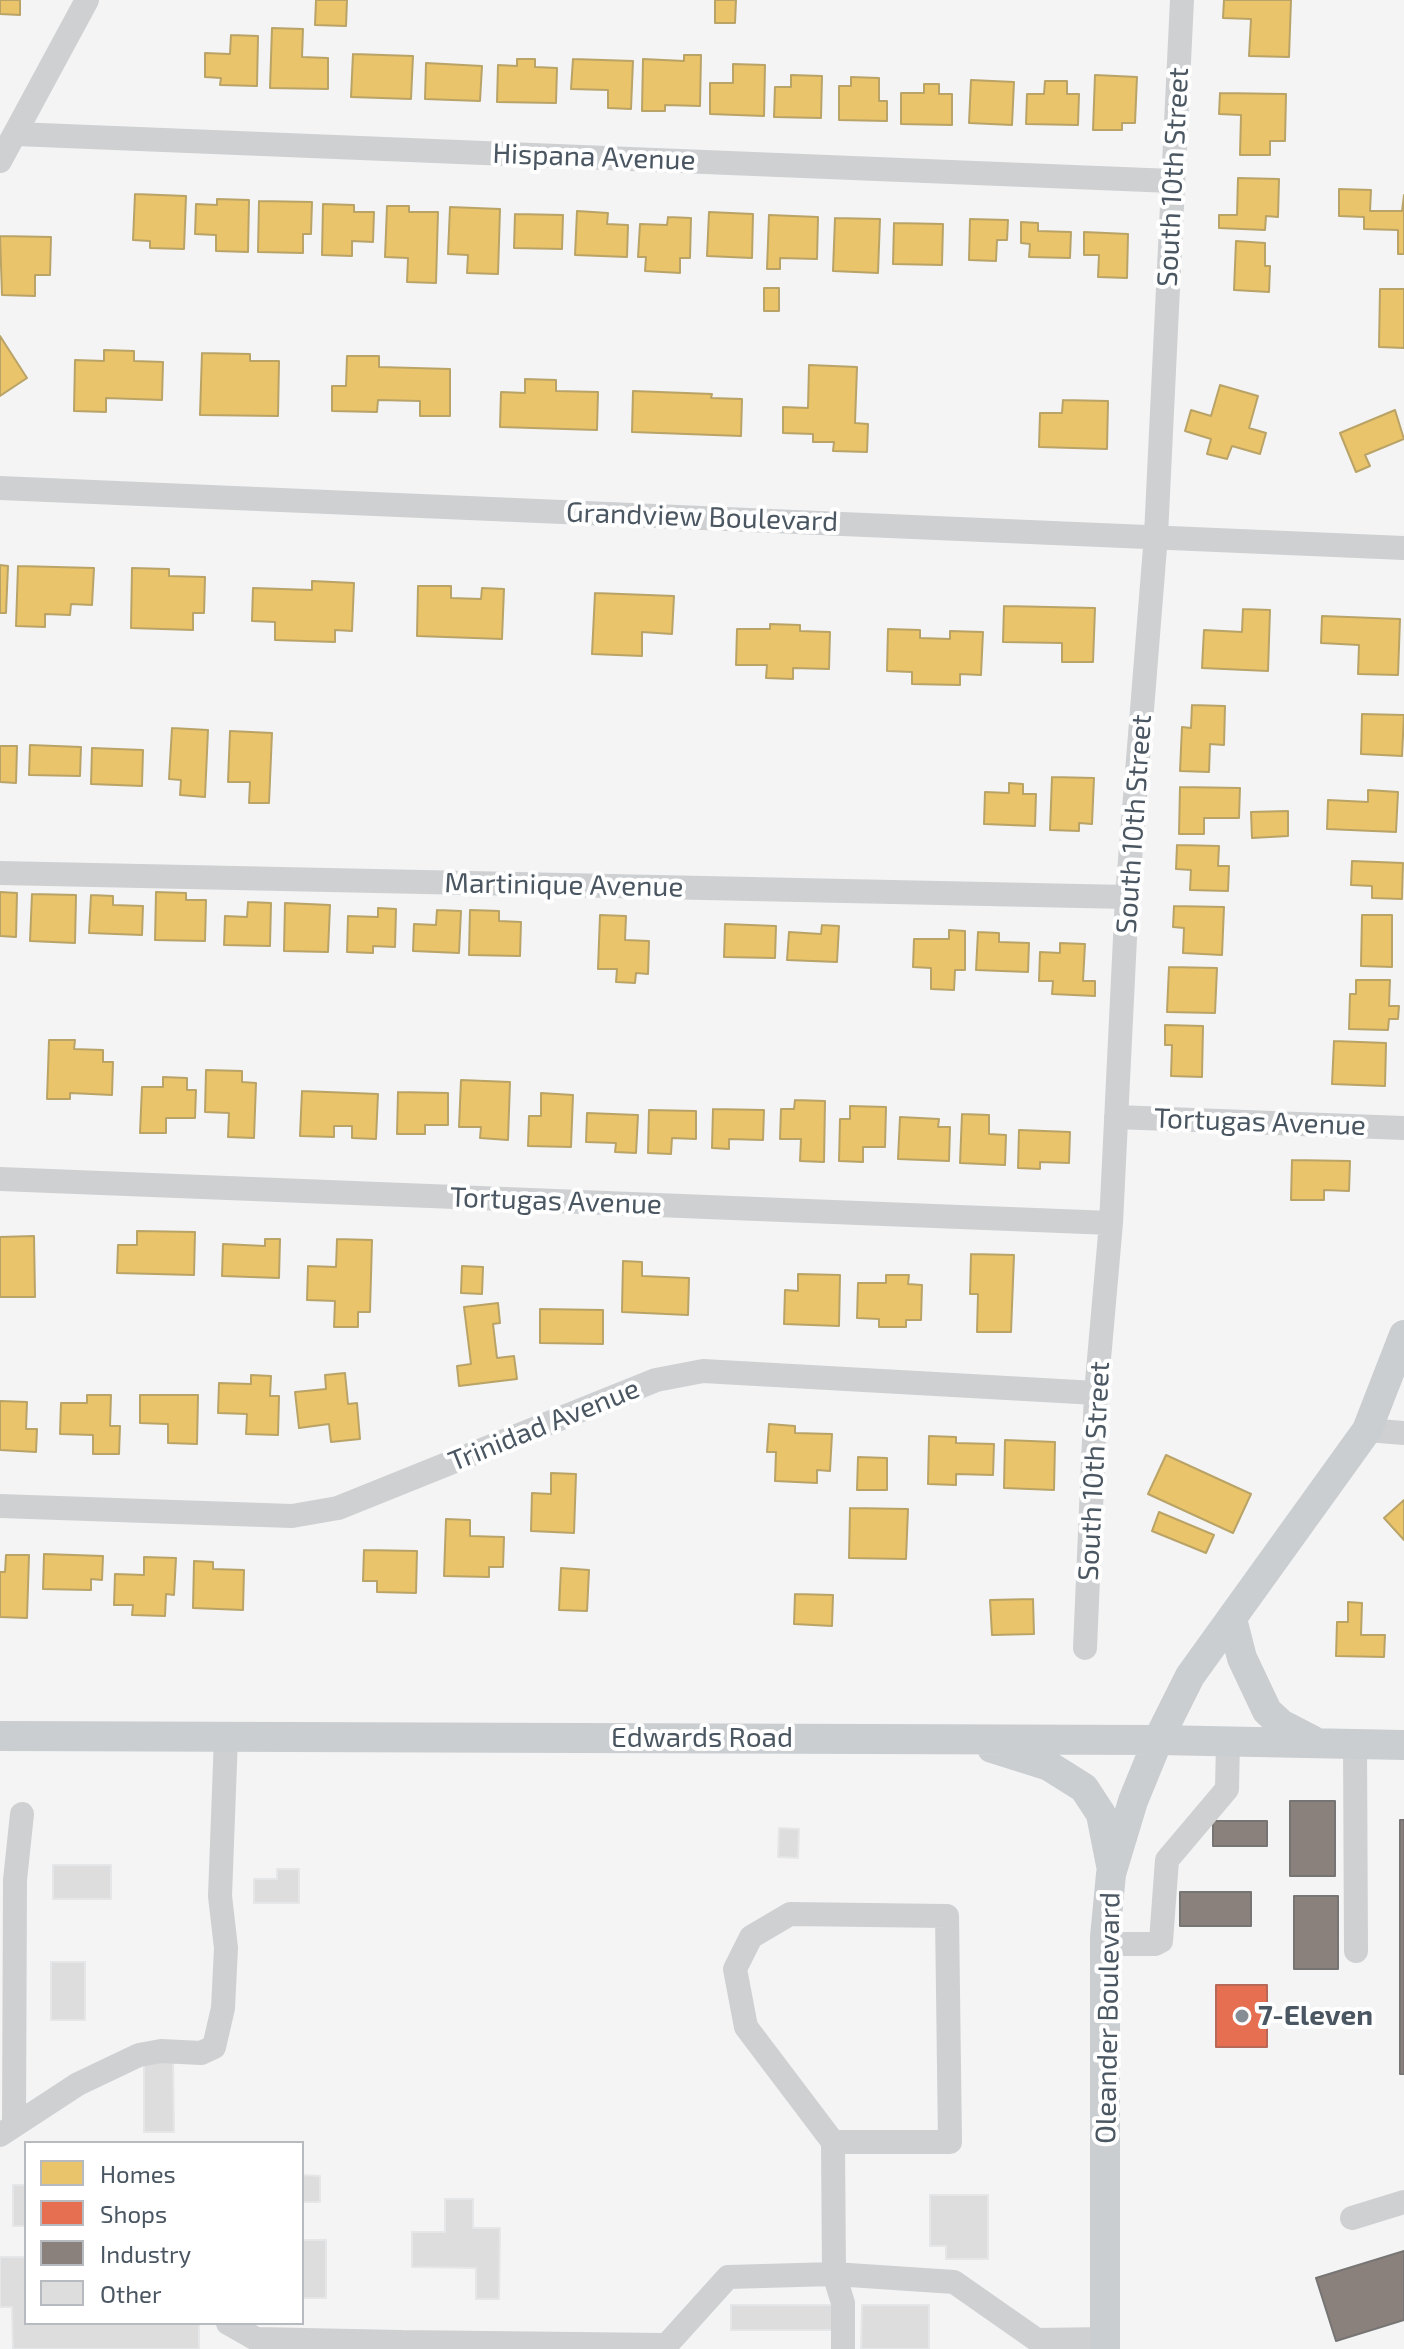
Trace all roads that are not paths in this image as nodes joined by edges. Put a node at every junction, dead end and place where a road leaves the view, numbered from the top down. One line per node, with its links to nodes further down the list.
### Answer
1 (87, 0): 3 (street)
2 (1182, 0): 5 (street, South 10th Street)
3 (16, 134): 4 (street); 5 (street, Hispana Avenue)
4 (0, 161)
5 (1172, 181): 7 (street, South 10th Street)
6 (0, 488): 7 (street, Grandview Boulevard)
7 (1156, 535): 8 (street, Grandview Boulevard); 10 (street, South 10th Street)
8 (1404, 548)
9 (0, 873): 10 (street, Martinique Avenue)
10 (1127, 897): 11 (street, South 10th Street)
11 (1116, 1117): 12 (street, Tortugas Avenue); 14 (street, South 10th Street)
12 (1404, 1128)
13 (0, 1179): 14 (street, Tortugas Avenue)
14 (1111, 1223): 16 (street, South 10th Street)
15 (1404, 1335): 17 (main road, Oleander Boulevard)
16 (1096, 1393): 19 (street, Trinidad Avenue); 21 (street, South 10th Street)
17 (1367, 1430): 18 (street); 20 (main road, Oleander Boulevard)
18 (1404, 1433)
19 (0, 1506)
20 (1232, 1619): 25 (main road, Oleander Boulevard); 27 (main road)
21 (1085, 1648)
22 (0, 1736): 23 (main road, Edwards Road)
23 (226, 1737): 24 (main road, Edwards Road); 34 (street)
24 (963, 1739): 25 (main road, Edwards Road); 31 (main road)
25 (1158, 1740): 26 (main road, Edwards Road); 31 (main road, Oleander Boulevard)
26 (1228, 1741): 27 (main road, Edwards Road); 32 (street)
27 (1318, 1743): 28 (main road, Edwards Road)
28 (1355, 1744): 29 (main road, Edwards Road); 33 (street)
29 (1404, 1745)
30 (22, 1814): 34 (street)
31 (1111, 1874): 32 (main road, Oleander Boulevard)
32 (1105, 1944): 41 (main road, Oleander Boulevard)
33 (1356, 1951)
34 (7, 2130)
35 (833, 2142): 35 (street); 38 (street)
36 (1404, 2202): 37 (street)
37 (1352, 2218)
38 (834, 2274): 40 (street); 44 (street); 45 (street)
39 (232, 2325): 42 (street)
40 (1032, 2344): 41 (street)
41 (1105, 2344)
42 (400, 2345): 43 (street)
43 (536, 2346): 44 (street)
44 (663, 2347)
45 (843, 2349)

